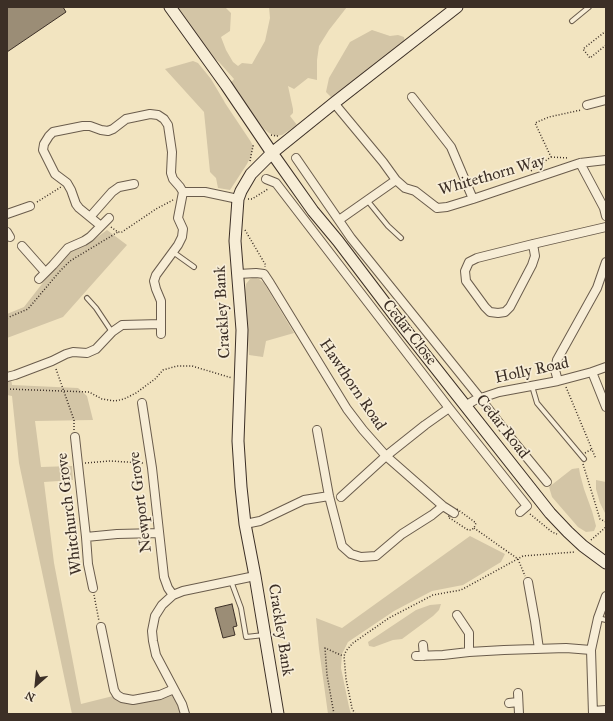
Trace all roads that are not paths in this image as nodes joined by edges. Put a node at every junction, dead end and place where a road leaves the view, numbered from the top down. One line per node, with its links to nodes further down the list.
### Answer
1 (170, 7): 9 (street, Cedar Road)
2 (457, 7): 7 (street, Crackley Bank)
3 (589, 7): 4 (lane)
4 (572, 21)
5 (412, 97): 18 (street)
6 (606, 100): 8 (street)
7 (334, 103): 9 (street, Crackley Bank); 14 (street, Whitethorn Way)
8 (587, 105)
9 (272, 153): 17 (street, Crackley Bank); 36 (street, Cedar Road)
10 (606, 160): 11 (street, Whitethorn Way)
11 (577, 161): 18 (street, Whitethorn Way); 22 (street)
12 (296, 162): 24 (street, Cedar Road)
13 (266, 179): 37 (street, Cedar Close)
14 (396, 180): 18 (street, Whitethorn Way); 19 (street)
15 (134, 184): 23 (street)
16 (182, 196): 17 (street); 23 (street); 29 (street)
17 (238, 199): 33 (street, Crackley Bank)
18 (473, 199)
19 (367, 200): 24 (street); 26 (lane)
20 (30, 206): 21 (street)
21 (7, 214)
22 (606, 216)
23 (90, 217): 32 (street)
24 (339, 220): 48 (street, Cedar Road)
25 (606, 227): 27 (street)
26 (401, 238)
27 (533, 244): 27 (street)
28 (22, 246): 32 (street)
29 (173, 252): 31 (lane); 38 (street)
30 (606, 262): 46 (street)
31 (194, 267)
32 (45, 272): 34 (street)
33 (238, 274): 55 (street, Hawthorn Road); 63 (street, Crackley Bank)
34 (39, 279)
35 (87, 298): 39 (lane)
36 (383, 300): 37 (street); 50 (street, Cedar Road)
37 (372, 308): 52 (street, Cedar Close)
38 (161, 324): 39 (street); 40 (street)
39 (112, 332): 41 (street)
40 (161, 334)
41 (52, 361): 43 (street); 45 (street)
42 (606, 367): 44 (street, Holly Road)
43 (56, 369)
44 (592, 372): 46 (street, Holly Road); 51 (street)
45 (7, 377)
46 (558, 381): 47 (street, Holly Road)
47 (532, 385): 48 (street, Holly Road); 56 (lane)
48 (480, 398): 50 (street, Holly Road); 57 (street, Cedar Road)
49 (142, 404): 64 (street, Newport Grove)
50 (465, 406): 66 (street, Cedar Road)
51 (606, 407)
52 (449, 408): 55 (street); 61 (street, Cedar Close)
53 (317, 430): 59 (street)
54 (75, 437): 65 (street, Whitchurch Grove)
55 (386, 456): 58 (street); 60 (street, Hawthorn Road)
56 (584, 459)
57 (542, 481)
58 (343, 493)
59 (329, 496): 60 (street); 63 (street)
60 (443, 506): 62 (street, Hawthorn Road)
61 (520, 512)
62 (454, 513)
63 (245, 524): 67 (street, Crackley Bank)
64 (159, 533): 65 (street); 71 (street, Newport Grove)
65 (86, 538): 70 (street, Whitchurch Grove)
66 (606, 563)
67 (255, 576): 68 (street); 76 (street, Crackley Bank)
68 (231, 581): 71 (street); 76 (lane)
69 (528, 582): 78 (street)
70 (93, 588)
71 (173, 595): 81 (street)
72 (606, 596): 74 (street)
73 (457, 615): 80 (street)
74 (602, 619): 79 (street)
75 (100, 627): 81 (street)
76 (265, 634): 88 (street, Crackley Bank)
77 (423, 645): 80 (street)
78 (539, 649): 79 (street); 80 (street)
79 (591, 650): 86 (street)
80 (469, 652)
81 (174, 688): 87 (street)
82 (518, 693): 83 (street)
83 (518, 702): 84 (street); 89 (street)
84 (509, 703)
85 (606, 710): 86 (street)
86 (593, 713)
87 (184, 714)
88 (278, 714)
89 (518, 714)

